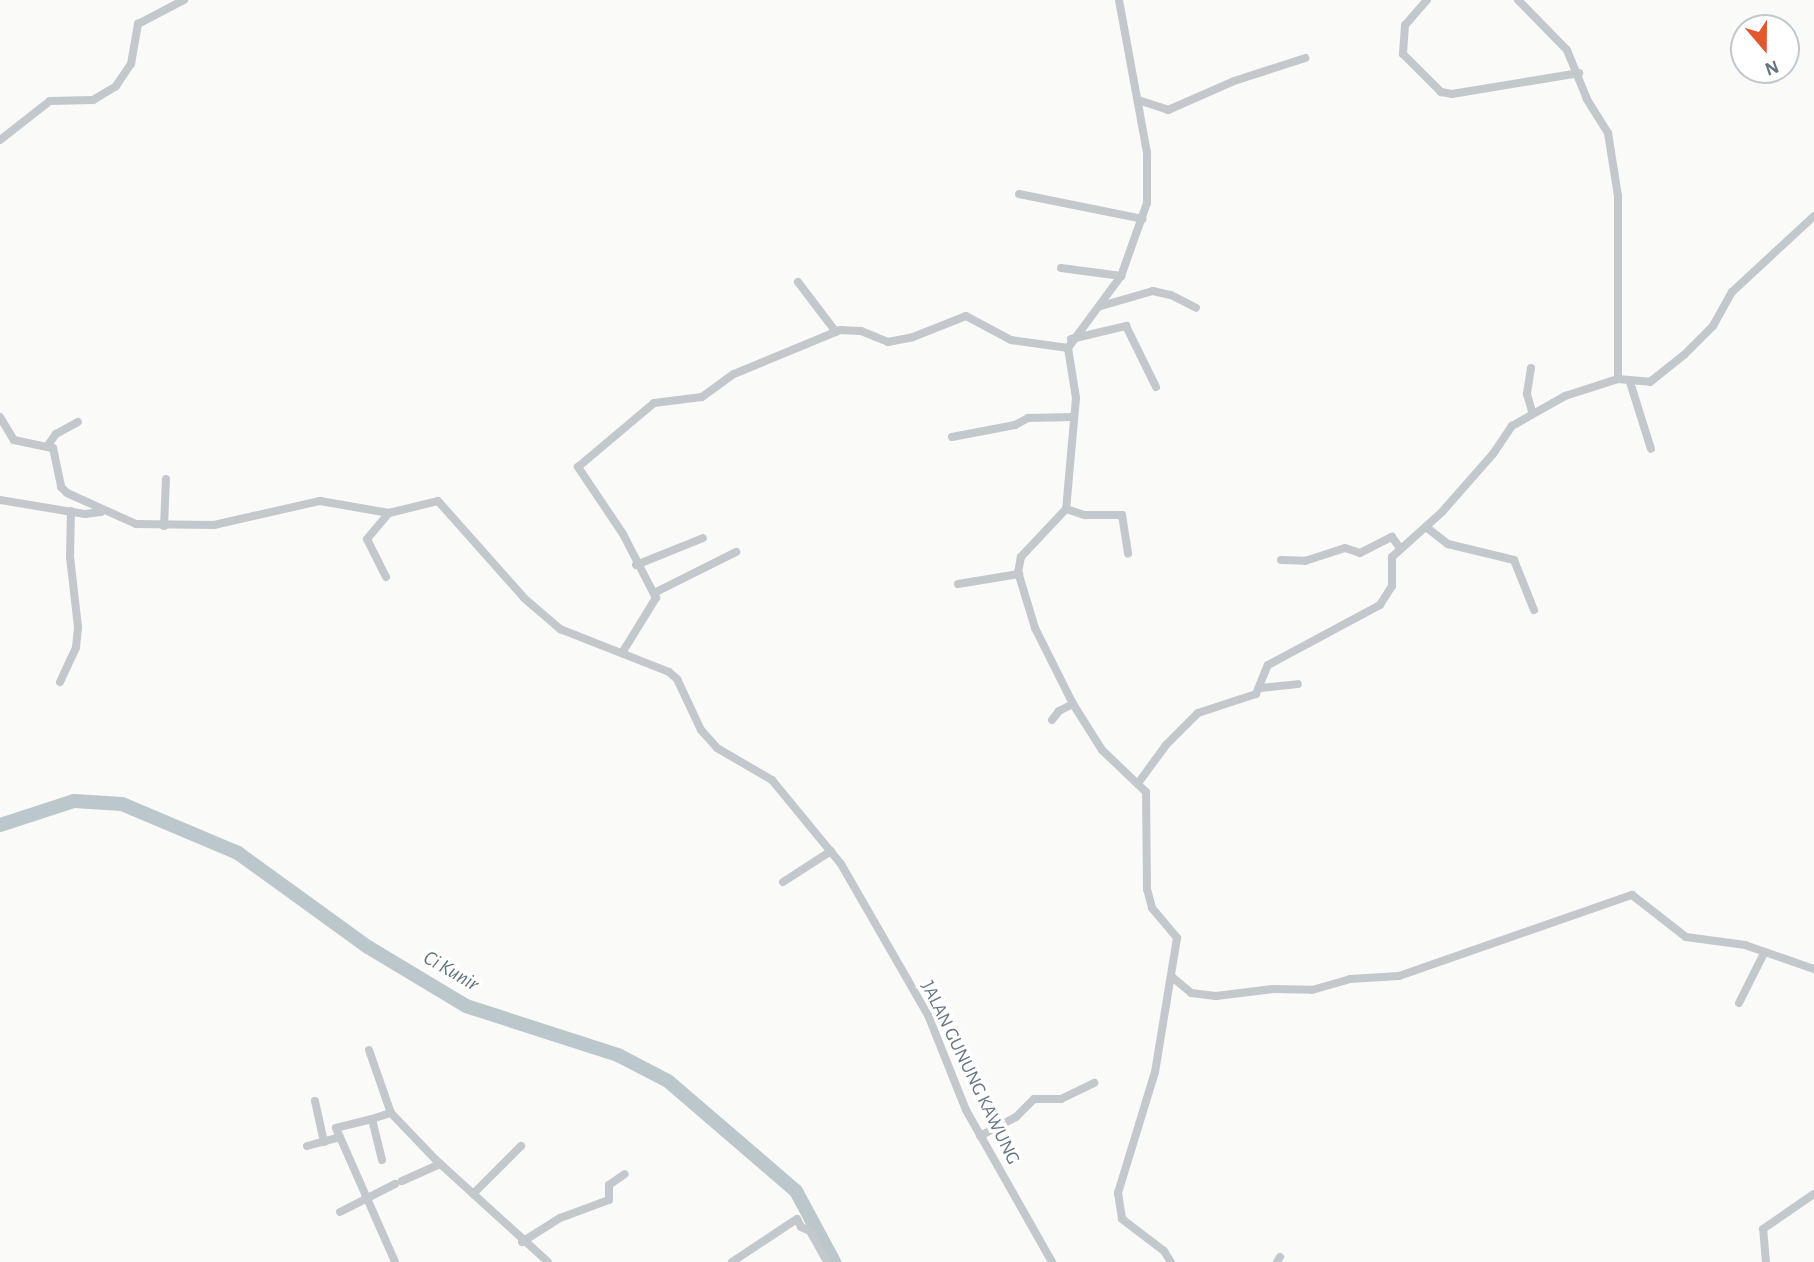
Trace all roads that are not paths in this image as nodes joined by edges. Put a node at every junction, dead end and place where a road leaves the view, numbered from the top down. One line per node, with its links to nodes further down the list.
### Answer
1 (184, 0): 8 (street)
2 (1119, 0): 7 (street)
3 (1427, 0): 6 (street)
4 (1518, 0): 6 (street)
5 (1305, 58): 7 (street)
6 (1578, 73): 20 (street)
7 (1139, 100): 11 (street)
8 (0, 140)
9 (1019, 194): 11 (street)
10 (1814, 216): 21 (street)
11 (1143, 219): 13 (street)
12 (1061, 268): 13 (street)
13 (1121, 276): 15 (street)
14 (798, 282): 17 (street)
15 (1099, 307): 16 (street); 18 (street)
16 (1196, 308)
17 (836, 332): 18 (street); 43 (street)
18 (1070, 344): 22 (street); 25 (street)
19 (1531, 368): 23 (street)
20 (1618, 379): 21 (street); 23 (street)
21 (1630, 382): 29 (street)
22 (1156, 387)
23 (1532, 412): 37 (street)
24 (0, 416): 28 (street)
25 (1074, 416): 27 (street); 32 (street)
26 (78, 422): 28 (street)
27 (952, 437)
28 (48, 445): 34 (street)
29 (1651, 449)
30 (166, 479): 36 (street)
31 (0, 500): 33 (street)
32 (1066, 509): 41 (street); 44 (street)
33 (71, 511): 34 (street); 50 (street)
34 (102, 512): 36 (street)
35 (389, 513): 36 (street); 45 (street); 49 (street, JALAN GUNUNG KAWUNG)
36 (164, 526)
37 (1426, 527): 39 (street); 48 (street)
38 (703, 538): 43 (street)
39 (1400, 548): 42 (street); 52 (street)
40 (736, 552): 47 (street)
41 (1128, 554)
42 (1282, 560)
43 (636, 565): 47 (street)
44 (1019, 575): 46 (street); 53 (street)
45 (386, 577)
46 (958, 584)
47 (654, 593): 49 (street)
48 (1534, 610)
49 (622, 653): 56 (street, JALAN GUNUNG KAWUNG)
50 (60, 682)
51 (1298, 684): 52 (street)
52 (1261, 688): 55 (street)
53 (1073, 705): 54 (street); 55 (street)
54 (1052, 720)
55 (1139, 782): 60 (street)
56 (831, 851): 57 (street); 68 (street, JALAN GUNUNG KAWUNG)
57 (783, 882)
58 (1764, 953): 59 (street); 60 (street); 61 (street)
59 (1814, 969)
60 (1171, 976): 85 (street)
61 (1739, 1003)
62 (369, 1050): 65 (street)
63 (1094, 1083): 68 (street)
64 (315, 1101): 69 (street)
65 (391, 1113): 66 (street); 73 (street)
66 (372, 1119): 67 (street); 72 (street)
67 (340, 1136): 69 (street); 77 (street)
68 (980, 1136): 84 (street, JALAN GUNUNG KAWUNG)
69 (324, 1142): 70 (street)
70 (307, 1146)
71 (521, 1146): 75 (street)
72 (382, 1160)
73 (440, 1164): 75 (street); 77 (street)
74 (625, 1174): 79 (street)
75 (473, 1194): 79 (street)
76 (1814, 1194): 86 (street)
77 (369, 1197): 78 (street); 80 (street)
78 (340, 1212)
79 (522, 1242): 81 (street)
80 (395, 1262)
81 (548, 1262)
82 (732, 1262): 83 (street)
83 (827, 1262)
84 (1052, 1262)
85 (1171, 1262)
86 (1766, 1262)

